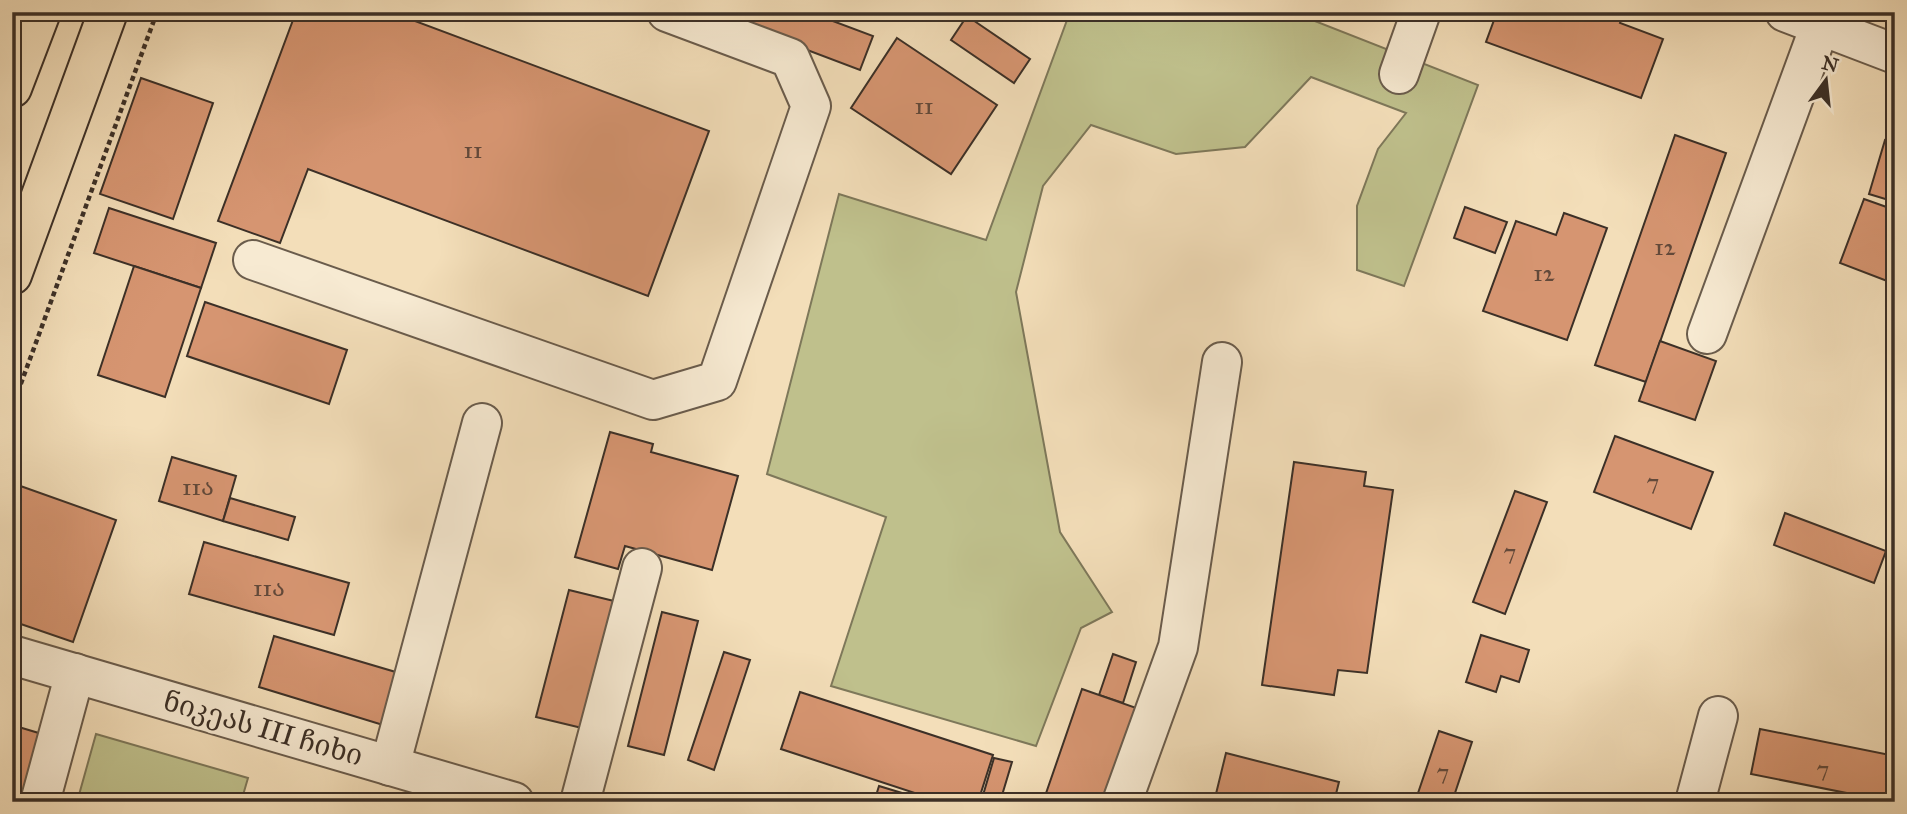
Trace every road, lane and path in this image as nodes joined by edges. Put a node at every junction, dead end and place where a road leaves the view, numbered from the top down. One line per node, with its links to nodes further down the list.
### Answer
1 (41, 12): 9 (main road)
2 (108, 12): 11 (main road)
3 (157, 12): 14 (path)
4 (667, 12): 10 (street)
5 (1422, 12): 8 (street)
6 (1803, 19): 7 (street); 12 (street)
7 (1895, 54)
8 (1399, 74)
9 (12, 89)
10 (253, 260)
11 (12, 275)
12 (1707, 334)
13 (1222, 362): 24 (street)
14 (12, 408)
15 (482, 423): 20 (street)
16 (642, 568): 23 (street)
17 (12, 655): 18 (street, ნიკეას III ჩიხი)
18 (75, 673): 20 (street, ნიკეას III ჩიხი); 21 (street)
19 (1718, 716): 25 (street)
20 (390, 766): 22 (street, ნიკეას III ჩიხი)
21 (40, 802)
22 (514, 802)
23 (580, 802)
24 (1122, 802)
25 (1695, 802)

